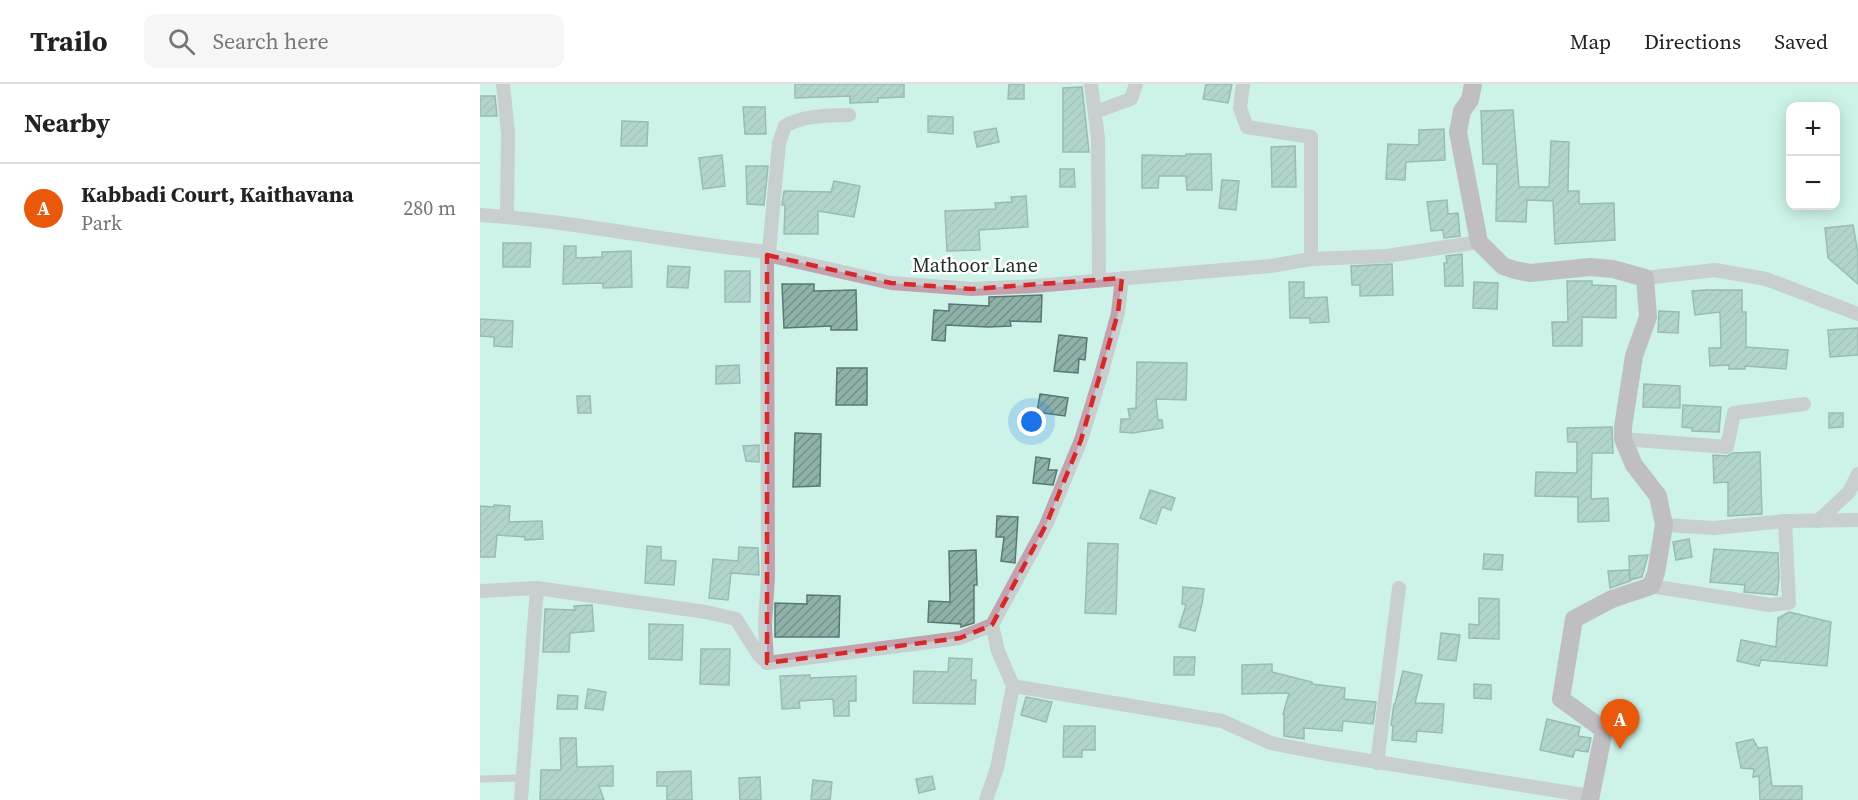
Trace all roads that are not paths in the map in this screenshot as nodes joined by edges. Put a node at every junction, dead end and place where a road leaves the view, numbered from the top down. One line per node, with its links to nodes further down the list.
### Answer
1 (503, 84): 9 (street)
2 (1091, 84): 6 (street)
3 (1137, 84): 6 (street)
4 (1243, 84): 12 (street)
5 (1473, 84): 10 (street)
6 (1095, 111): 15 (street)
7 (849, 115): 11 (street)
8 (480, 214): 9 (street, Mathoor Lane)
9 (507, 216): 11 (street, Mathoor Lane)
10 (1479, 243): 12 (street, Mathoor Lane); 14 (street)
11 (768, 253): 15 (street, Mathoor Lane); 29 (street)
12 (1311, 259): 13 (street, Mathoor Lane)
13 (1122, 278): 15 (street, Mathoor Lane); 28 (street)
14 (1645, 278): 16 (street); 18 (street)
15 (1099, 280)
16 (1858, 314)
17 (1804, 404): 18 (street)
18 (1623, 439): 23 (street)
19 (1858, 474): 22 (street)
20 (1858, 520): 22 (street)
21 (1785, 521): 22 (street); 23 (street); 24 (street)
22 (1818, 521)
23 (1664, 525): 24 (street)
24 (1651, 586): 34 (street)
25 (537, 588): 27 (street); 29 (street); 32 (street)
26 (1399, 588): 31 (street)
27 (480, 591)
28 (992, 625): 29 (street); 30 (street)
29 (767, 663)
30 (1013, 686): 31 (street); 36 (street)
31 (1377, 763): 34 (street)
32 (523, 777): 33 (lane); 35 (street)
33 (480, 779)
34 (1590, 798)
35 (521, 800)
36 (986, 800)

